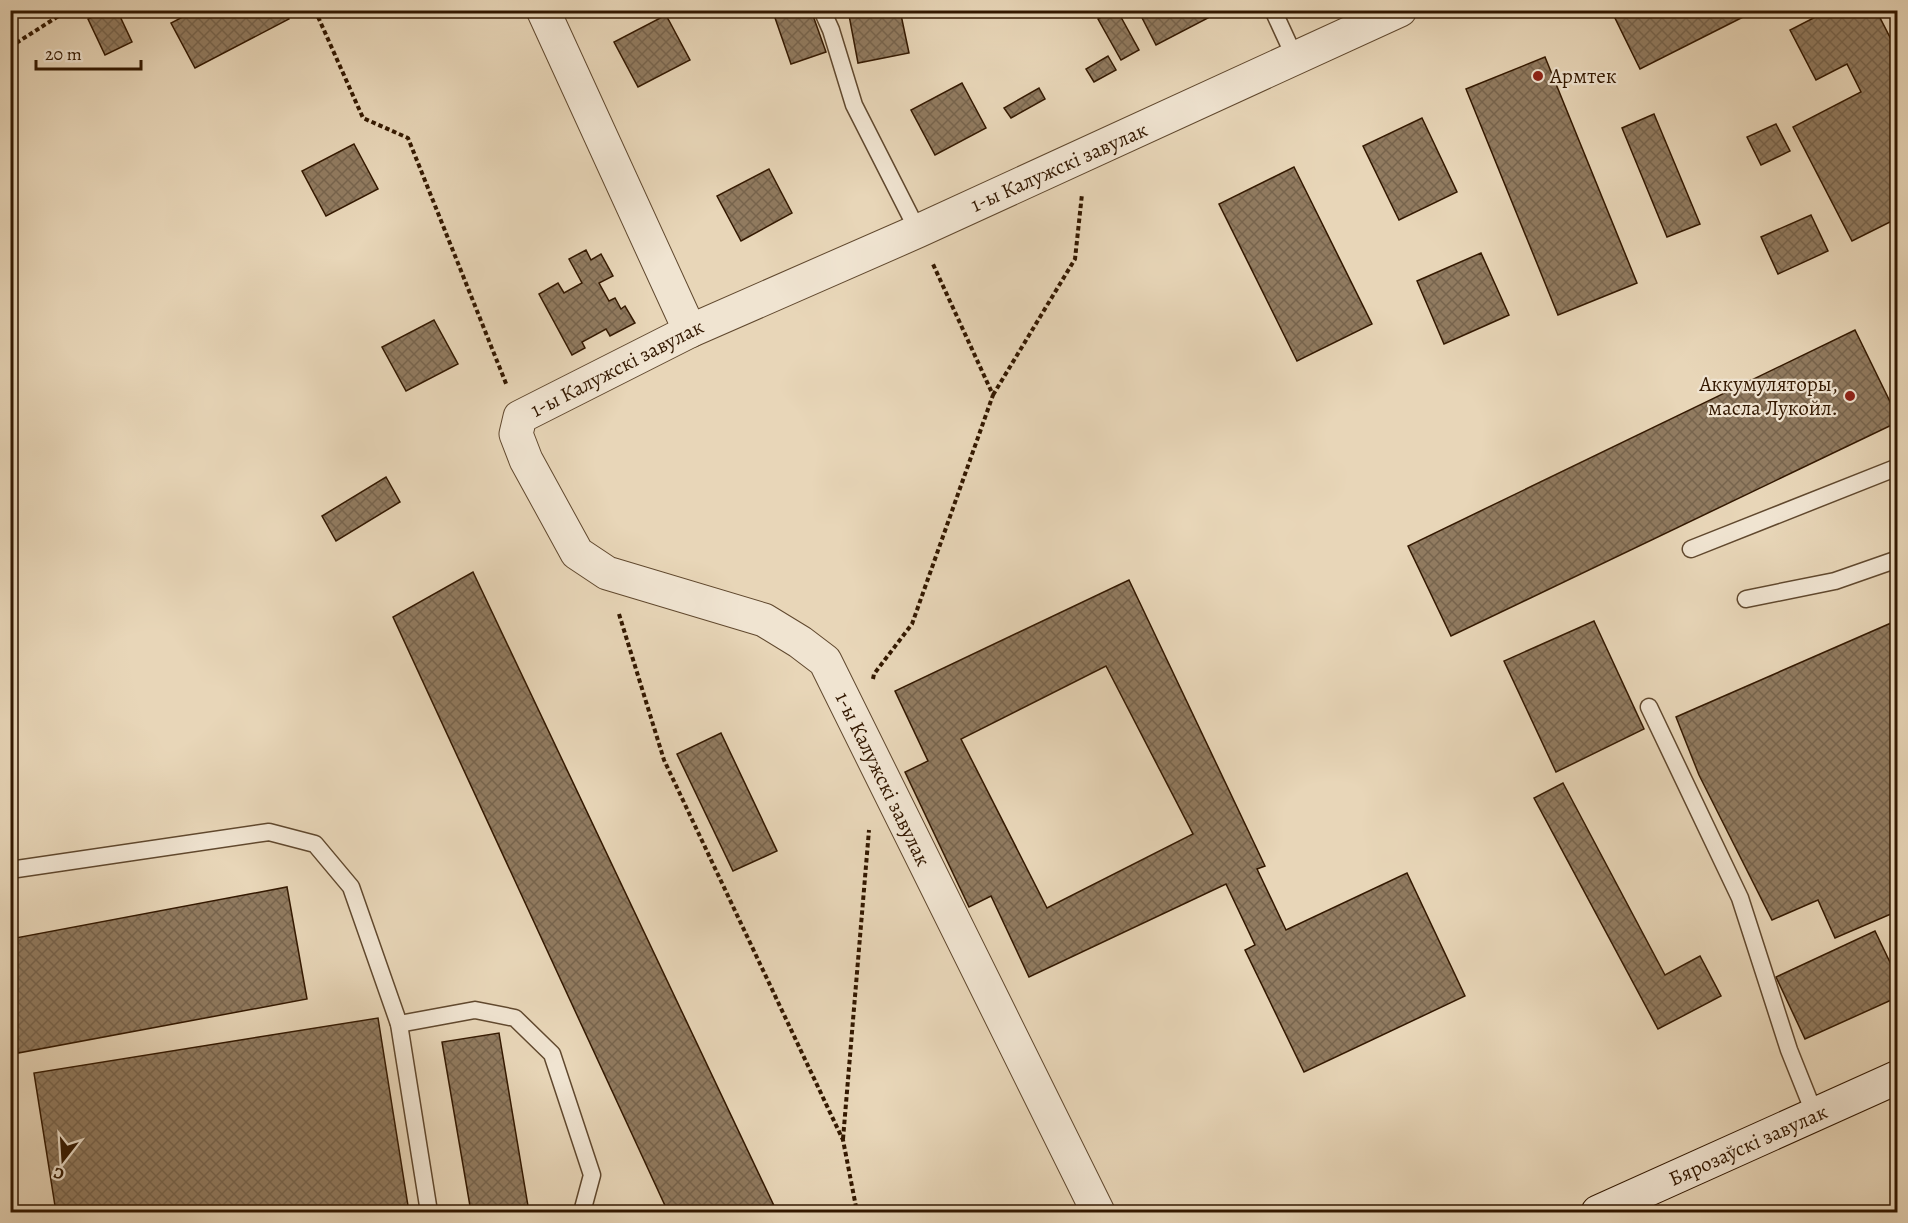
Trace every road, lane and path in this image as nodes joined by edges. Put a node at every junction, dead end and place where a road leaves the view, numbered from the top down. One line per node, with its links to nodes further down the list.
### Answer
1 (68, 10): 7 (path)
2 (315, 10): 13 (path)
3 (543, 10): 11 (street)
4 (822, 10): 10 (lane)
5 (1273, 10): 8 (lane)
6 (1400, 10): 8 (street, 1-ы Калужскі завулак)
7 (10, 47)
8 (1296, 60): 9 (street, 1-ы Калужскі завулак)
9 (1087, 154): 10 (street, 1-ы Калужскі завулак); 12 (path)
10 (918, 231): 11 (street, 1-ы Калужскі завулак); 12 (path)
11 (690, 331): 13 (street, 1-ы Калужскі завулак)
12 (993, 395): 20 (path)
13 (520, 417): 17 (street, 1-ы Калужскі завулак)
14 (1898, 467): 15 (lane)
15 (1691, 549)
16 (1898, 560): 18 (lane)
17 (607, 573): 20 (street, 1-ы Калужскі завулак); 26 (path)
18 (1746, 599)
19 (1649, 707): 25 (lane)
20 (860, 730): 30 (street, 1-ы Калужскі завулак)
21 (870, 821): 26 (path)
22 (10, 870): 23 (lane)
23 (399, 1024): 27 (lane); 28 (lane)
24 (1898, 1077): 25 (street, Бярозаўскі завулак)
25 (1815, 1115): 31 (street, Бярозаўскі завулак)
26 (843, 1140): 29 (path)
27 (429, 1212)
28 (582, 1212)
29 (857, 1212)
30 (1098, 1212)
31 (1598, 1212)

